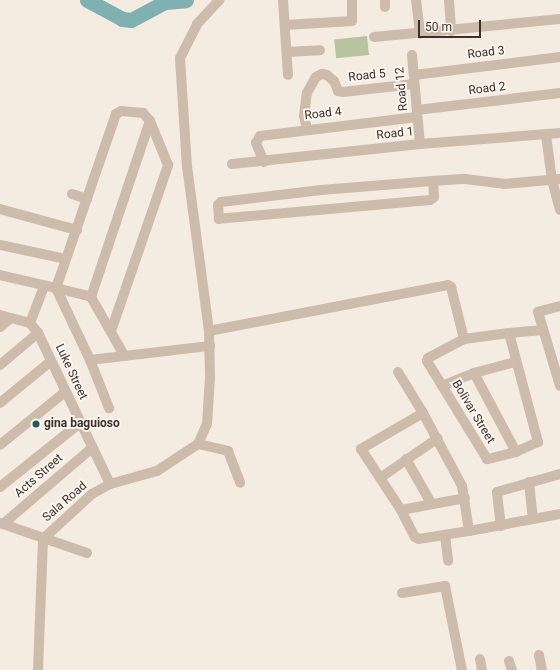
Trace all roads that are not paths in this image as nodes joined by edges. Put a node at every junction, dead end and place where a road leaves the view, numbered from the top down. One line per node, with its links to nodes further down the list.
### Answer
1 (219, 0): 45 (street)
2 (283, 0): 7 (street)
3 (352, 0): 7 (street)
4 (416, 0): 9 (street)
5 (449, 0): 8 (street)
6 (560, 19): 8 (street)
7 (285, 24): 12 (street)
8 (451, 31): 9 (street)
9 (420, 34): 10 (street)
10 (374, 37)
11 (320, 50): 12 (street)
12 (286, 52): 15 (street)
13 (412, 55): 16 (street, Road 12)
14 (560, 57): 16 (street, Road 3)
15 (288, 75)
16 (414, 79): 18 (street, Road 12); 20 (street, Road 5)
17 (560, 94): 18 (street, Road 2)
18 (417, 113): 20 (street, Road 4); 23 (street, Road 12)
19 (150, 121): 29 (street); 38 (street); 44 (street)
20 (307, 129): 24 (street, Road 4)
21 (560, 133): 22 (street, Road 1)
22 (546, 135): 23 (street, Road 1); 26 (street)
23 (420, 144): 24 (street, Road 1)
24 (264, 162): 25 (street, Road 1)
25 (232, 164)
26 (556, 179): 27 (street); 31 (street)
27 (433, 181): 27 (street)
28 (72, 194): 29 (street)
29 (88, 199): 32 (street)
30 (0, 209): 32 (street)
31 (560, 210)
32 (77, 230): 34 (street)
33 (0, 245): 34 (street)
34 (66, 259): 37 (street)
35 (0, 275): 36 (street)
36 (44, 286): 37 (street); 41 (street)
37 (56, 288): 38 (street); 51 (street)
38 (91, 297): 44 (street)
39 (560, 306): 43 (street)
40 (5, 317): 41 (street); 42 (street)
41 (30, 323): 46 (street, Luke Street)
42 (0, 327)
43 (543, 330): 47 (street); 58 (street)
44 (111, 331): 50 (street)
45 (209, 331): 48 (street); 49 (street)
46 (38, 333): 52 (street, Luke Street); 54 (street)
47 (509, 333): 48 (street); 53 (street, Bolivar Street)
48 (464, 339): 57 (street, Bolivar Street)
49 (210, 346): 50 (street); 65 (street)
50 (124, 355): 51 (street)
51 (90, 360): 61 (street)
52 (51, 361): 59 (street, Luke Street); 60 (street)
53 (515, 362): 56 (street); 68 (street, Bolivar Street)
54 (0, 365)
55 (398, 372): 62 (street)
56 (474, 373): 57 (street); 68 (street)
57 (442, 386): 68 (street, Bolivar Street)
58 (560, 386)
59 (65, 392): 63 (street, Luke Street); 66 (street)
60 (0, 403)
61 (109, 408)
62 (423, 413): 64 (street); 71 (street)
63 (80, 424): 67 (street, Luke Street); 75 (street)
64 (438, 438): 69 (street); 76 (street)
65 (198, 444): 73 (street); 74 (street, Sala Road)
66 (0, 445)
67 (92, 448): 74 (street, Luke Street); 81 (street, Acts Street)
68 (516, 452)
69 (406, 459): 71 (street); 77 (street)
70 (559, 477): 72 (street)
71 (380, 478): 78 (street)
72 (529, 482): 80 (street); 82 (street)
73 (240, 483)
74 (110, 484): 85 (street, Sala Road)
75 (0, 487)
76 (464, 498): 77 (street); 83 (street)
77 (431, 504): 78 (street)
78 (401, 510): 84 (street)
79 (560, 514): 80 (street)
80 (533, 519): 82 (street)
81 (1, 524): 85 (street)
82 (501, 526): 83 (street)
83 (469, 531): 84 (street)
84 (445, 535): 87 (street)
85 (43, 539): 86 (street); 91 (street, Sala Road)
86 (87, 553)
87 (448, 561)
88 (402, 593): 92 (street)
89 (539, 655): 94 (street)
90 (480, 659): 93 (street)
91 (38, 670)
92 (462, 670)
93 (482, 670)
94 (542, 670)

